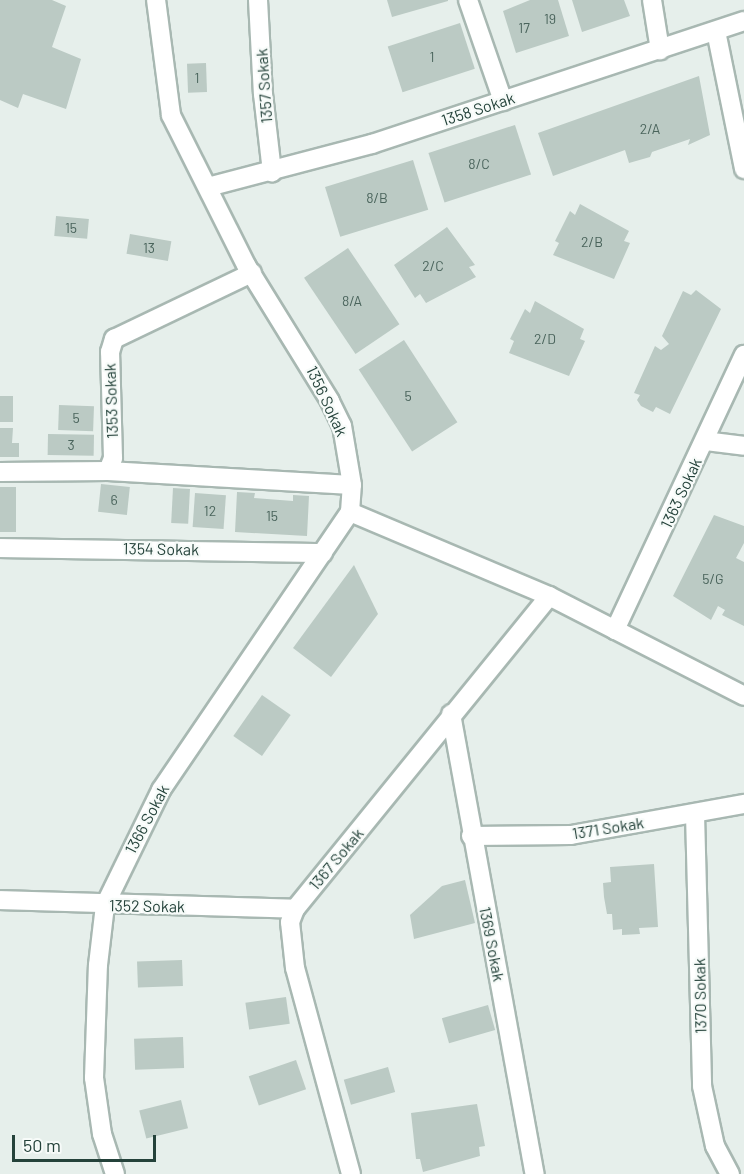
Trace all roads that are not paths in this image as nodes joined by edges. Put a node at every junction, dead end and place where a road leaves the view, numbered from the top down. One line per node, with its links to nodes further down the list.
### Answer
1 (156, 0): 11 (street, 1356 Sokak)
2 (258, 0): 10 (street, 1357 Sokak)
3 (468, 0): 8 (street)
4 (652, 0): 7 (street)
5 (744, 21): 6 (street, 1358 Sokak)
6 (716, 30): 7 (street, 1358 Sokak); 9 (street)
7 (660, 50): 8 (street, 1358 Sokak)
8 (502, 101): 10 (street, 1358 Sokak)
9 (744, 169)
10 (272, 172): 11 (street, 1358 Sokak)
11 (208, 188): 12 (street, 1356 Sokak)
12 (252, 273): 16 (street, 1353 Sokak); 18 (street, 1356 Sokak)
13 (744, 355): 14 (street, 1363 Sokak)
14 (705, 441): 15 (street); 23 (street, 1363 Sokak)
15 (744, 446)
16 (108, 471): 17 (street); 18 (street)
17 (0, 472)
18 (352, 485): 19 (street, 1356 Sokak)
19 (350, 512): 21 (street, 1366 Sokak); 22 (street)
20 (0, 548): 21 (street, 1354 Sokak)
21 (323, 553): 30 (street, 1366 Sokak)
22 (549, 596): 23 (street); 25 (street, 1367 Sokak)
23 (615, 630): 24 (street)
24 (744, 696)
25 (452, 714): 28 (street, 1369 Sokak); 31 (street, 1367 Sokak)
26 (744, 804): 27 (street, 1371 Sokak)
27 (695, 814): 28 (street, 1371 Sokak); 35 (street, 1370 Sokak)
28 (471, 836): 34 (street, 1369 Sokak)
29 (0, 900): 30 (street, 1352 Sokak)
30 (105, 905): 31 (street, 1352 Sokak); 32 (street, 1366 Sokak)
31 (295, 909): 33 (street)
32 (115, 1174)
33 (351, 1174)
34 (535, 1174)
35 (730, 1174)

